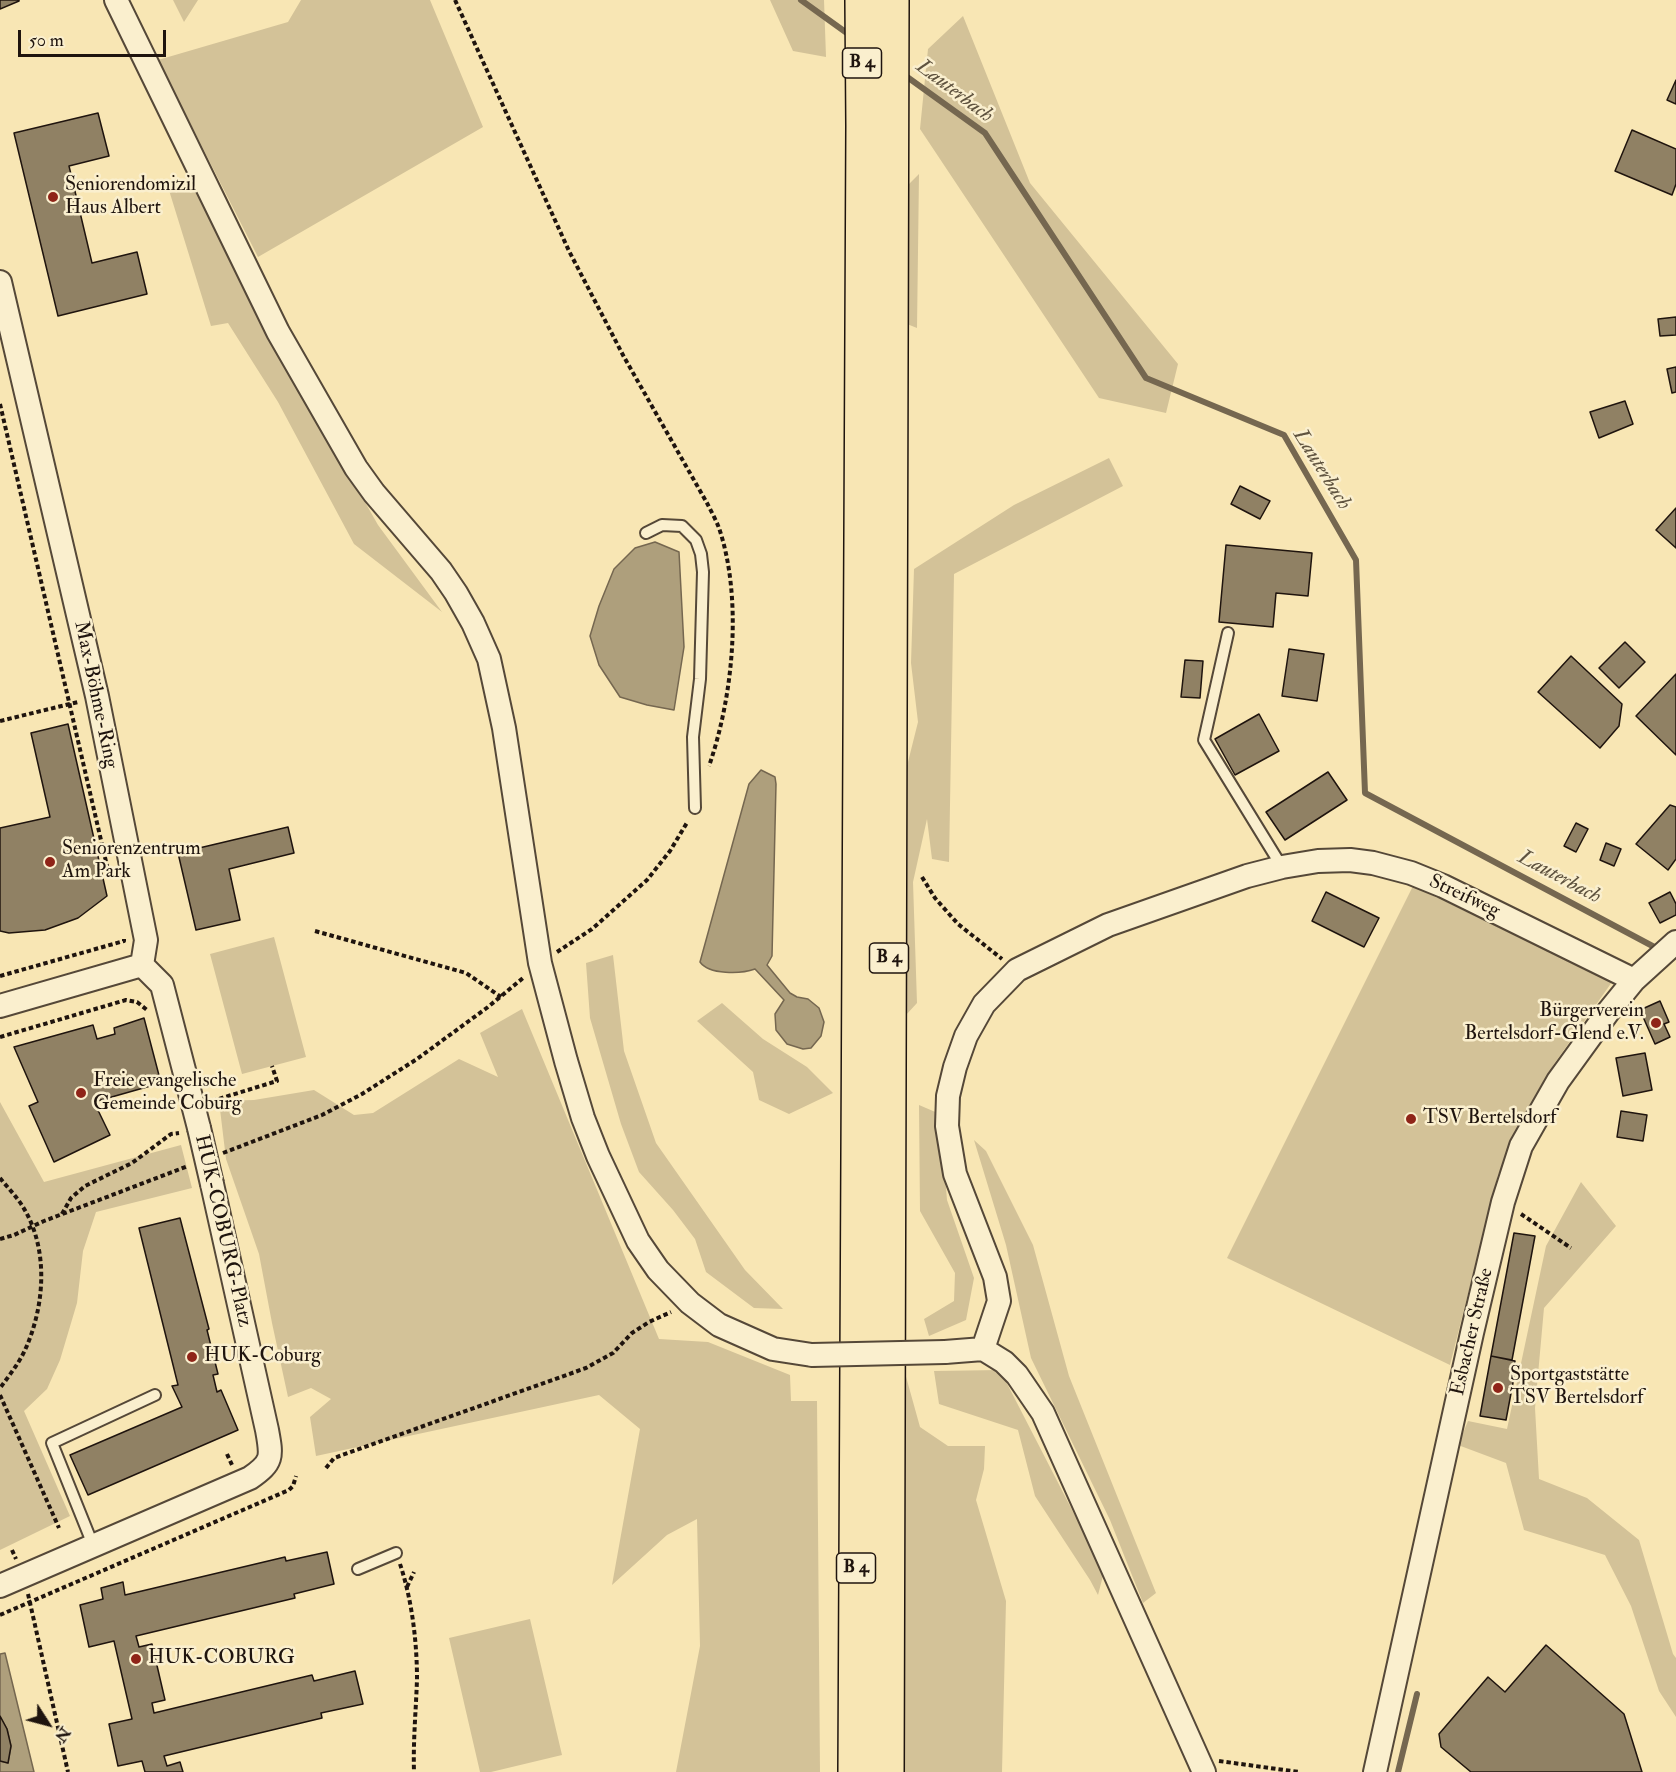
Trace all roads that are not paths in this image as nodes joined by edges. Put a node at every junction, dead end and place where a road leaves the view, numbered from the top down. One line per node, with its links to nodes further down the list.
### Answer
1 (116, 0): 12 (street, bridge)
2 (882, 2): 19 (highway, B 4); 20 (highway, B 4)
3 (0, 282): 9 (street, Max-Böhme-Ring)
4 (646, 533): 6 (lane)
5 (1228, 633): 7 (lane)
6 (695, 808)
7 (1282, 867): 10 (street, Streifweg); 12 (street, Streifweg)
8 (1676, 942): 10 (street, Esbacher Straße)
9 (142, 965): 11 (street); 14 (street, HUK-COBURG-Platz, bridge)
10 (1642, 973): 21 (street, Esbacher Straße)
11 (0, 1006)
12 (983, 1349): 18 (street)
13 (155, 1395): 14 (lane)
14 (93, 1545): 17 (street, HUK-COBURG-Platz)
15 (396, 1553): 16 (lane)
16 (358, 1569)
17 (0, 1586)
18 (1201, 1766)
19 (855, 1772)
20 (887, 1772)
21 (1375, 1772)

